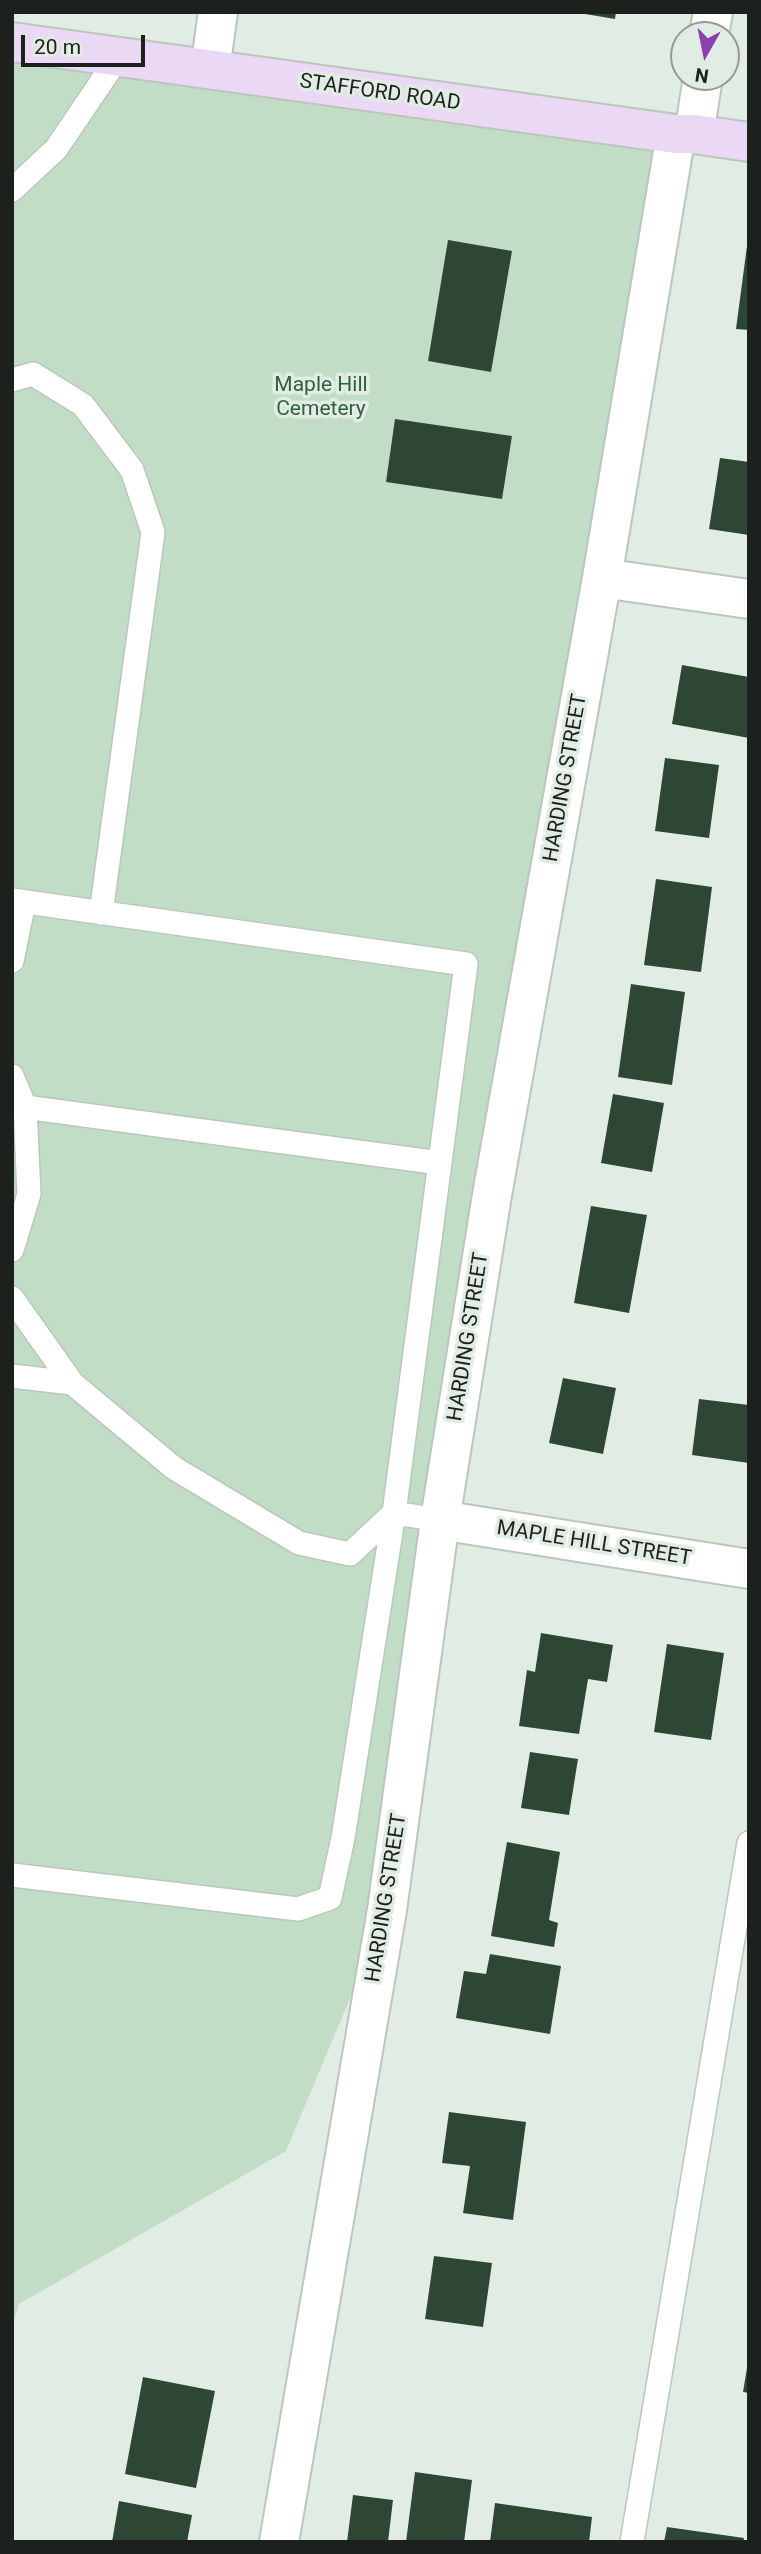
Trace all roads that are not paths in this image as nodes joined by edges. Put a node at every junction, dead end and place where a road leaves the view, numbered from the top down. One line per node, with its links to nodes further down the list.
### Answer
1 (218, 12): 4 (street)
2 (12, 42): 3 (street, STAFFORD ROAD)
3 (119, 56): 4 (street, STAFFORD ROAD); 8 (lane)
4 (210, 69): 6 (street, STAFFORD ROAD)
5 (699, 91): 6 (street, HARDING STREET)
6 (685, 134): 7 (street, STAFFORD ROAD); 10 (street, HARDING STREET)
7 (749, 142)
8 (12, 190)
9 (12, 380): 13 (lane)
10 (602, 578): 11 (street); 23 (street, HARDING STREET)
11 (749, 599)
12 (18, 901): 13 (lane); 14 (lane)
13 (101, 913): 17 (lane)
14 (12, 961)
15 (12, 1076): 16 (lane)
16 (25, 1107): 17 (lane); 18 (lane)
17 (440, 1163): 22 (lane)
18 (12, 1250)
19 (12, 1298): 21 (lane)
20 (12, 1376): 21 (lane)
21 (72, 1383): 22 (lane)
22 (394, 1513): 23 (lane); 26 (lane)
23 (440, 1520): 24 (street, MAPLE HILL STREET); 27 (street, HARDING STREET)
24 (749, 1569)
25 (749, 1843): 28 (lane)
26 (12, 1875)
27 (279, 2542)
28 (632, 2542)

